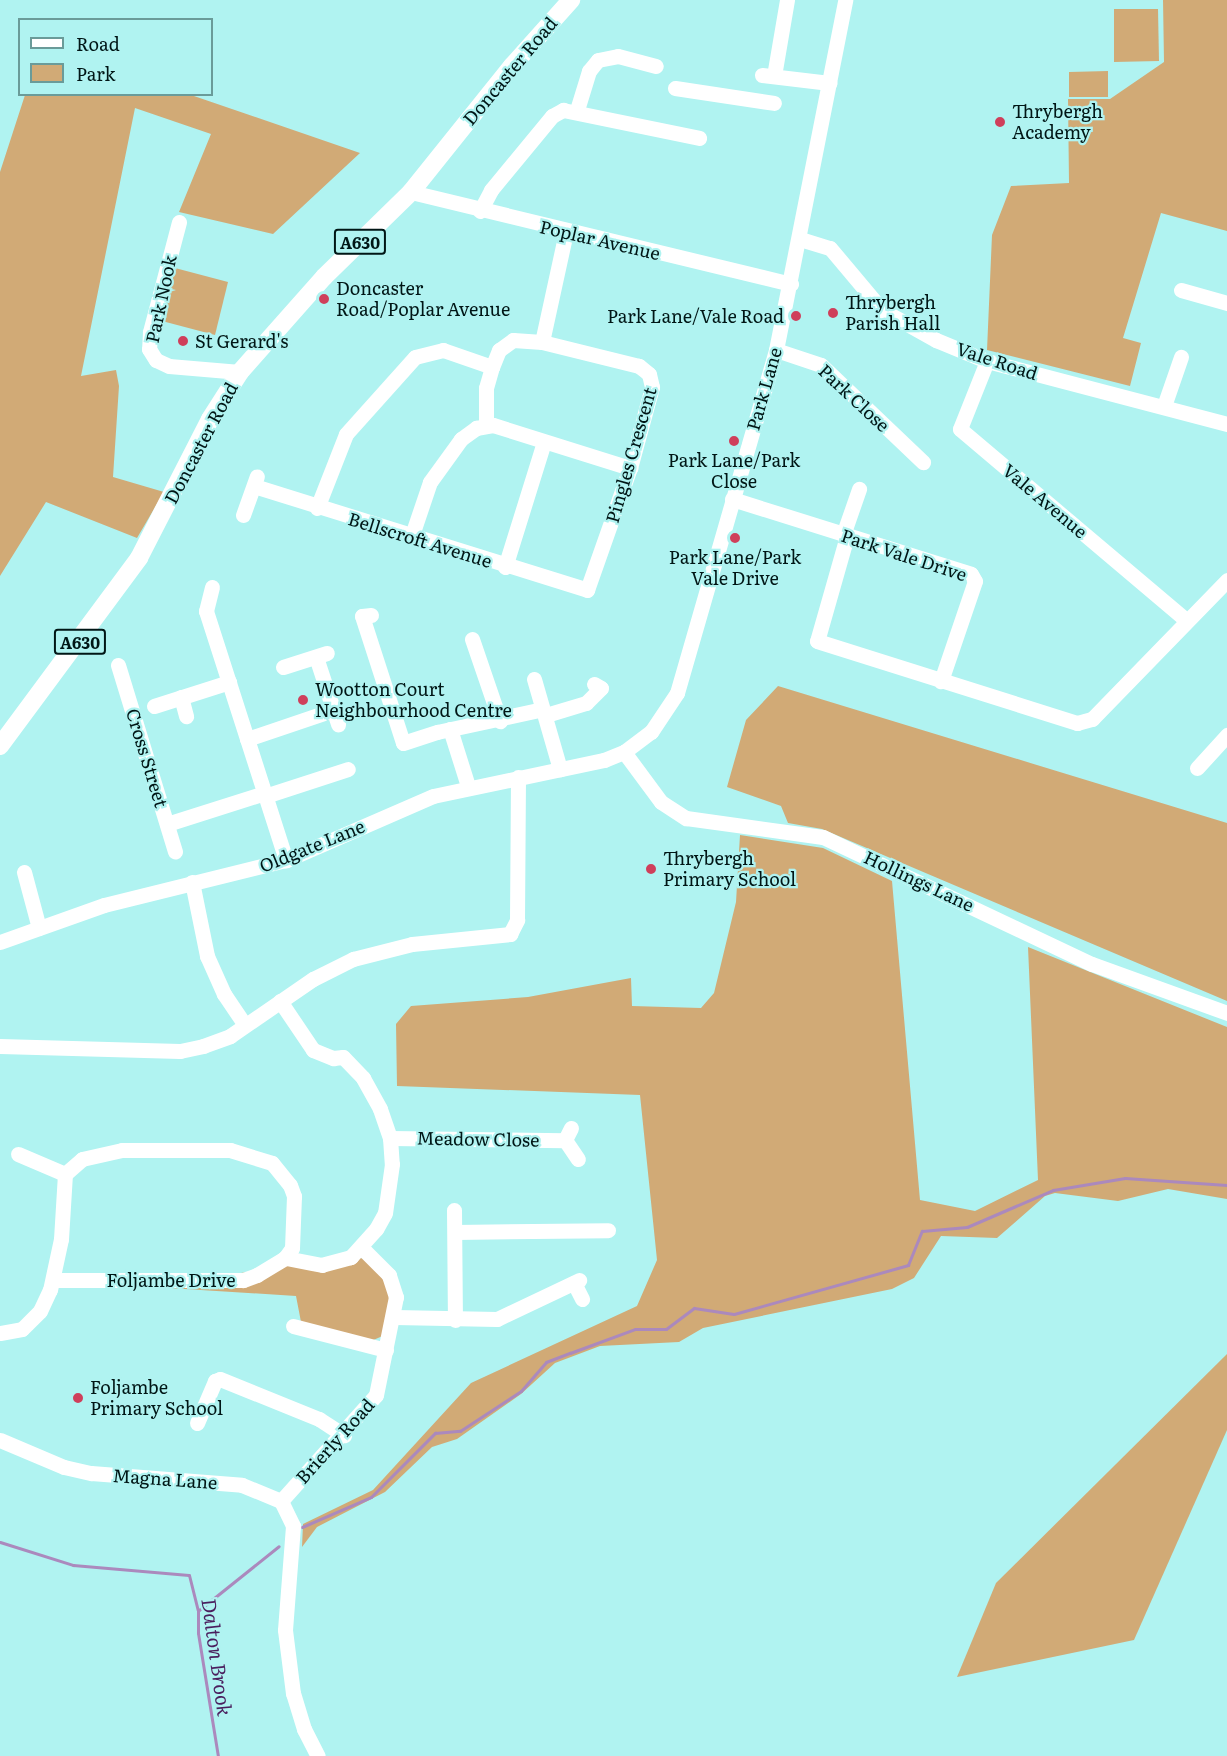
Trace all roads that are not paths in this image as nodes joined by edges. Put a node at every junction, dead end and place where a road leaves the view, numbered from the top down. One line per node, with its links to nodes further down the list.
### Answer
1 (571, 0): 10 (main road, Doncaster Road / A630)
2 (787, 0): 5 (street)
3 (844, 0): 6 (street, Park Lane)
4 (656, 66): 8 (street)
5 (768, 76): 6 (street); 7 (street)
6 (830, 83): 14 (street, Park Lane)
7 (675, 88)
8 (577, 110): 9 (street); 11 (street)
9 (699, 138)
10 (411, 192): 11 (street, Poplar Avenue); 23 (main road, Doncaster Road / A630)
11 (480, 211): 13 (street, Poplar Avenue)
12 (179, 222): 23 (street, Park Nook)
13 (566, 232): 15 (street, Poplar Avenue); 18 (street)
14 (800, 239): 15 (street, Park Lane); 21 (street, Vale Road)
15 (791, 284): 19 (street, Park Lane)
16 (1181, 290): 17 (street)
17 (1227, 303)
18 (542, 342): 22 (street, Pingles Crescent); 29 (street, Pingles Crescent)
19 (776, 350): 28 (street, Park Close); 31 (street, Park Lane)
20 (1181, 357): 24 (street)
21 (987, 361): 24 (street, Vale Road); 41 (street, Vale Avenue)
22 (492, 367): 26 (street, Pingles Crescent); 32 (street)
23 (240, 372): 57 (main road, Doncaster Road / A630)
24 (1164, 406): 25 (street, Vale Road)
25 (1227, 424)
26 (486, 425): 27 (street); 35 (street)
27 (544, 442): 29 (street); 36 (street)
28 (923, 462)
29 (630, 468): 39 (street, Pingles Crescent)
30 (858, 489): 34 (street)
31 (732, 499): 34 (street, Park Vale Drive); 58 (street, Park Lane)
32 (317, 508): 33 (street, Bellscroft Avenue); 35 (street, Bellscroft Avenue)
33 (243, 515)
34 (845, 536): 46 (street); 46 (street, Park Vale Drive)
35 (411, 538): 36 (street, Bellscroft Avenue)
36 (505, 567): 39 (street, Bellscroft Avenue)
37 (1227, 580): 41 (street)
38 (212, 587): 47 (street)
39 (587, 590)
40 (371, 615): 54 (street)
41 (1187, 621): 46 (street)
42 (473, 639): 53 (street)
43 (118, 664): 65 (street, Cross Street)
44 (283, 667): 56 (street)
45 (534, 679): 51 (street)
46 (941, 681)
47 (229, 682): 49 (street); 56 (street)
48 (594, 684): 51 (street)
49 (181, 697): 50 (street); 52 (street)
50 (154, 706)
51 (545, 712): 53 (street); 61 (street)
52 (186, 716)
53 (500, 721): 54 (street)
54 (450, 729): 63 (street)
55 (1227, 735): 59 (street)
56 (247, 739): 64 (street)
57 (0, 746)
58 (624, 752): 61 (street, Oldgate Lane); 73 (street, Hollings Lane)
59 (1197, 768)
60 (348, 769): 64 (street)
61 (560, 769): 62 (street, Oldgate Lane)
62 (518, 777): 63 (street, Oldgate Lane); 72 (street)
63 (468, 786): 67 (street, Oldgate Lane)
64 (265, 795): 65 (street); 67 (street)
65 (167, 824): 66 (street, Cross Street)
66 (175, 852)
67 (286, 860): 69 (street, Oldgate Lane)
68 (24, 872): 70 (street)
69 (192, 882): 70 (street, Oldgate Lane); 74 (street)
70 (39, 928): 71 (street, Oldgate Lane)
71 (0, 942)
72 (280, 1001): 74 (street); 76 (street)
73 (1227, 1013)
74 (245, 1025): 75 (street)
75 (0, 1046)
76 (390, 1138): 78 (street, Meadow Close); 83 (street)
77 (18, 1154): 79 (street)
78 (578, 1159)
79 (65, 1174): 84 (street); 85 (street)
80 (454, 1210): 82 (street)
81 (608, 1230): 82 (street)
82 (455, 1232): 88 (street)
83 (361, 1247): 84 (street); 87 (street, Brierly Road)
84 (285, 1258): 85 (street, Foljambe Drive)
85 (54, 1280): 90 (street)
86 (582, 1299): 88 (street)
87 (394, 1317): 88 (street); 91 (street, Brierly Road)
88 (455, 1320)
89 (290, 1323): 91 (street)
90 (0, 1333)
91 (386, 1350): 93 (street, Brierly Road)
92 (197, 1423): 93 (street)
93 (344, 1435): 95 (street, Brierly Road)
94 (0, 1440): 95 (street, Magna Lane)
95 (281, 1501): 96 (street)
96 (318, 1756)

